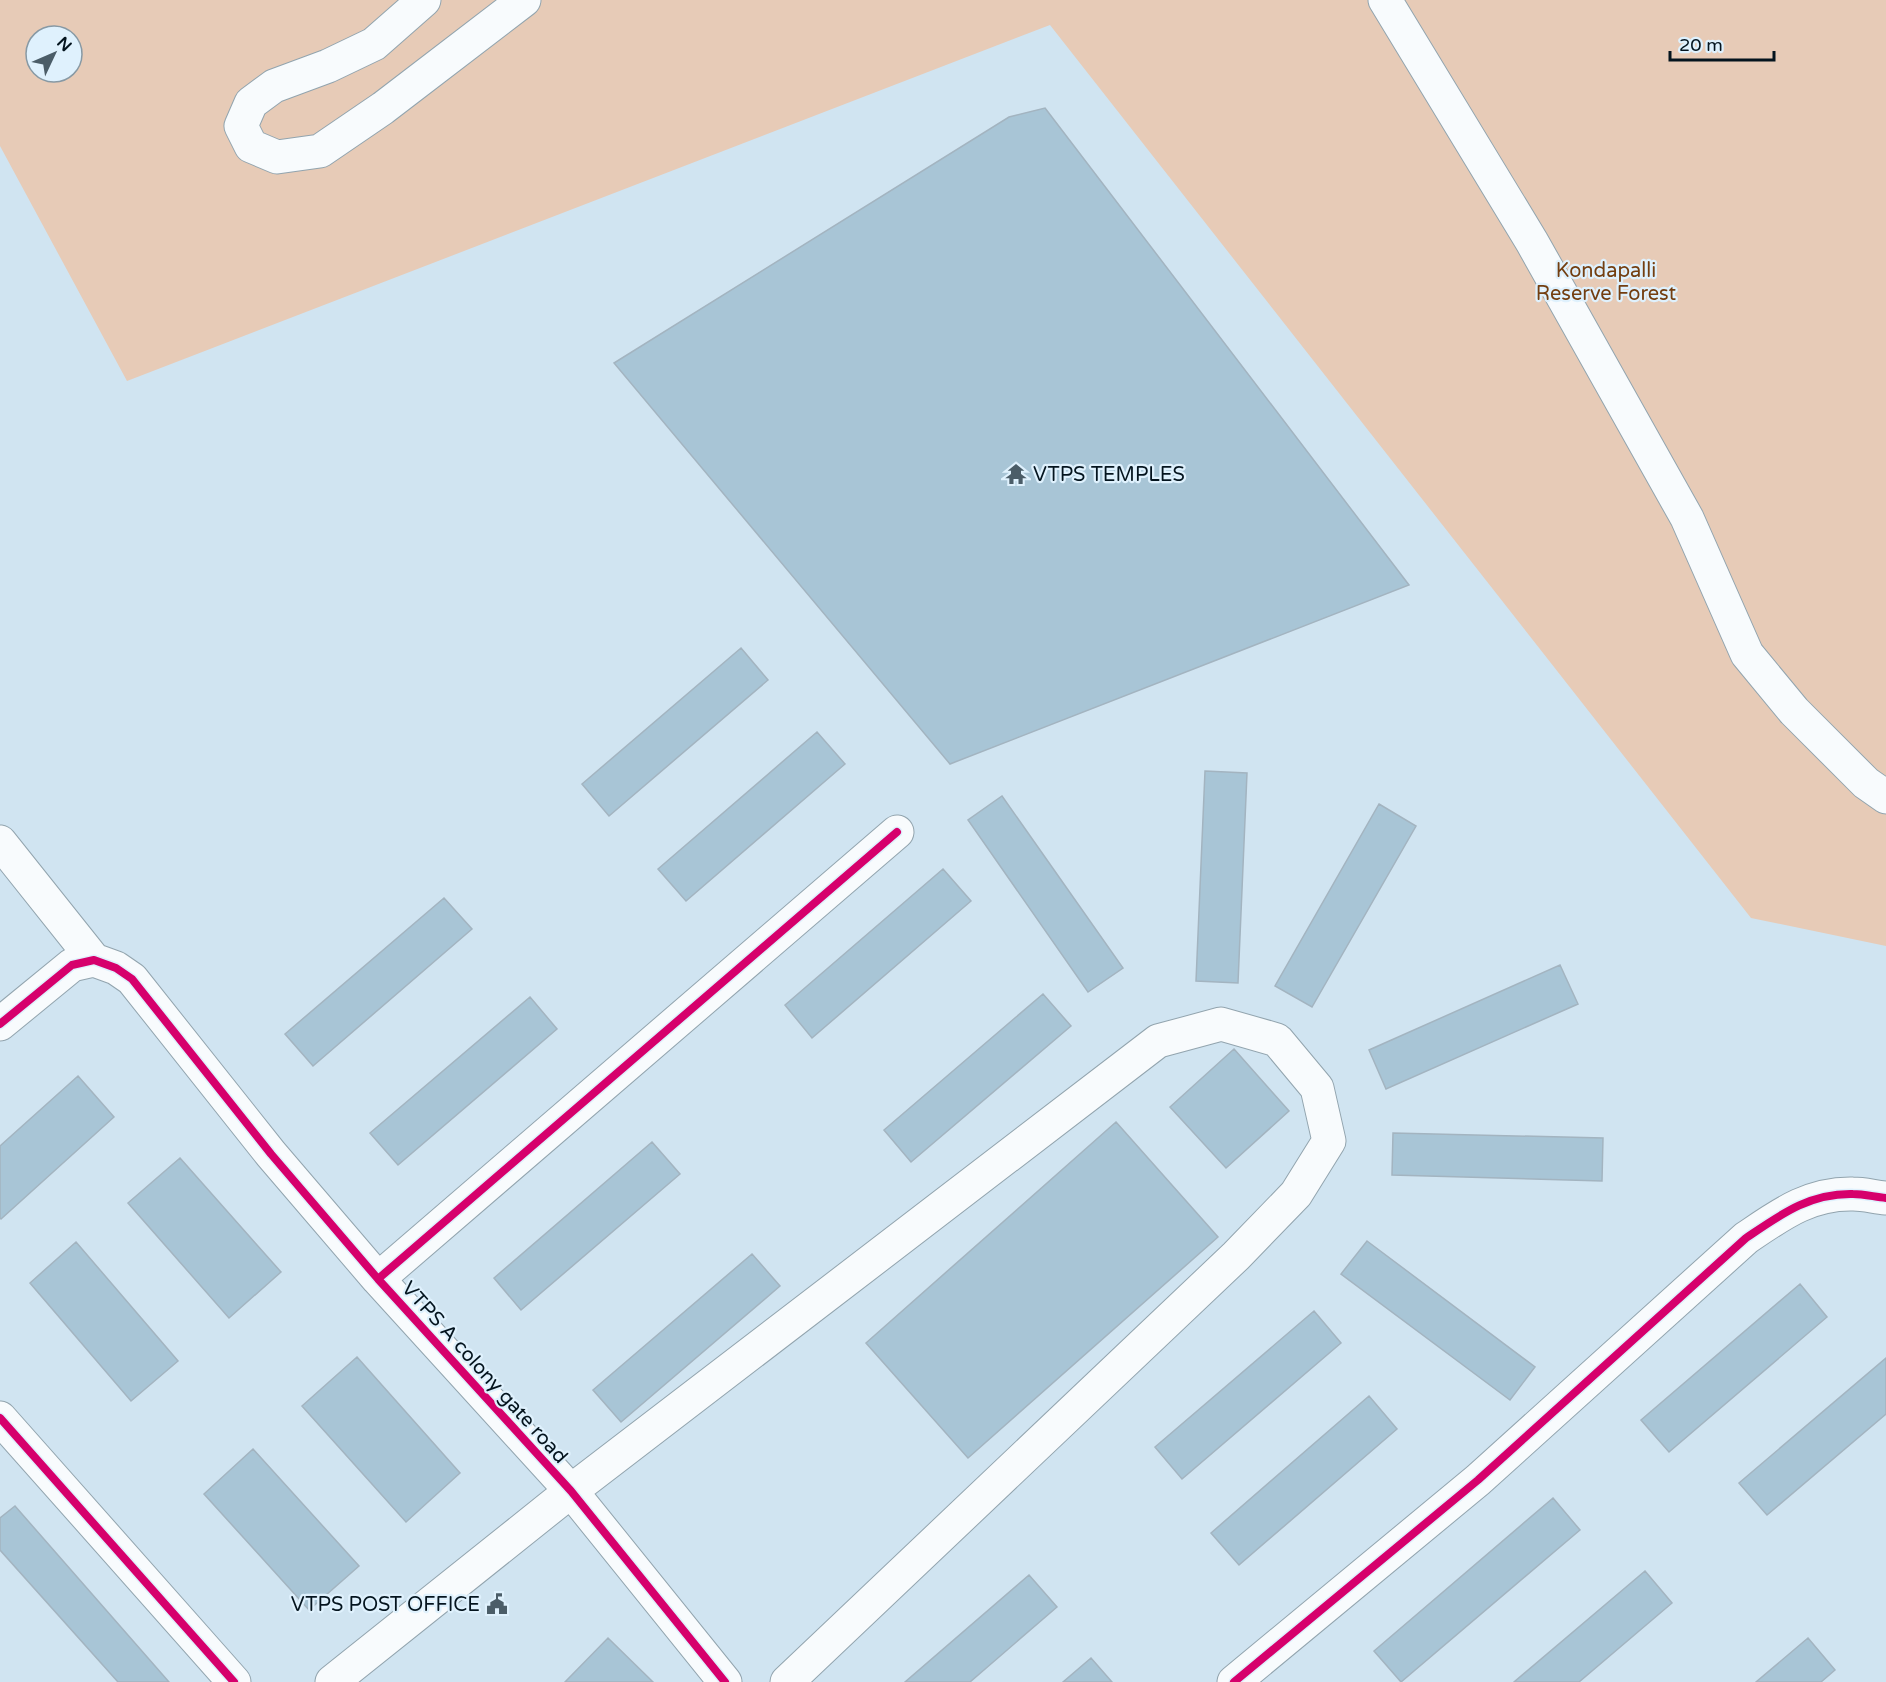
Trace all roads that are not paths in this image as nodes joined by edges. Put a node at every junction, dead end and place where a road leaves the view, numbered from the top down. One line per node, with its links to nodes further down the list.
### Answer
1 (423, 0): 2 (street)
2 (524, 0)
3 (1385, 0): 4 (street)
4 (1886, 797)
5 (897, 832): 10 (street)
6 (0, 842): 7 (street)
7 (94, 960): 8 (street); 10 (street, VTPS A colony gate road)
8 (0, 1024)
9 (1886, 1198): 17 (street)
10 (378, 1279): 12 (street, VTPS A colony gate road)
11 (0, 1418): 13 (street)
12 (571, 1491): 14 (street); 15 (street, VTPS A colony gate road); 16 (street)
13 (234, 1682)
14 (332, 1682)
15 (725, 1682)
16 (787, 1682)
17 (1234, 1682)

